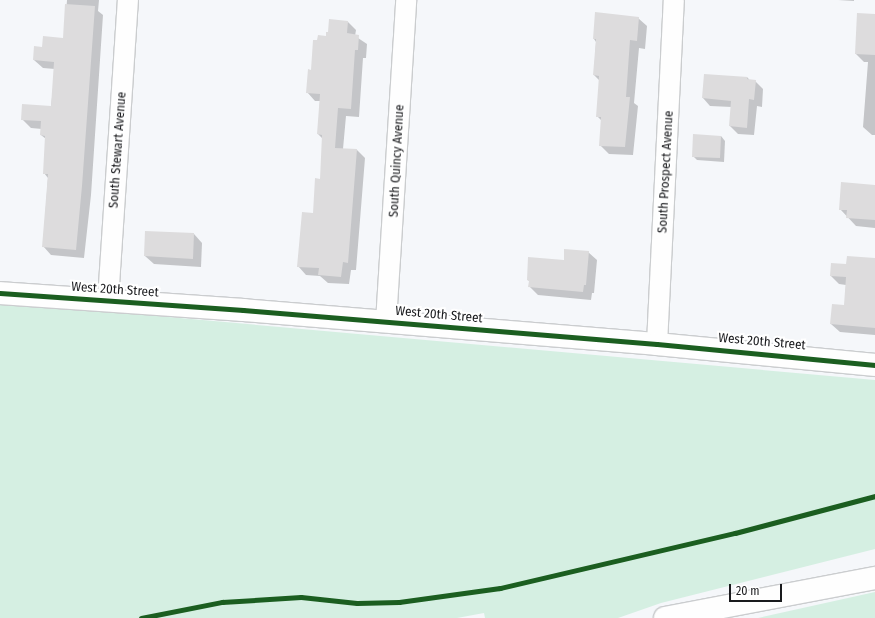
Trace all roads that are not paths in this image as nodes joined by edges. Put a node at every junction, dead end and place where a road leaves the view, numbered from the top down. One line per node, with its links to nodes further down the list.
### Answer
1 (128, 0): 5 (street, South Stewart Avenue)
2 (406, 0): 6 (street, South Quincy Avenue)
3 (674, 0): 7 (street, South Prospect Avenue)
4 (0, 293): 5 (street, West 20th Street)
5 (108, 300): 6 (street, West 20th Street)
6 (386, 322): 7 (street, West 20th Street)
7 (657, 344): 8 (street, West 20th Street)
8 (875, 365)
9 (875, 578): 10 (street)
10 (665, 618)

